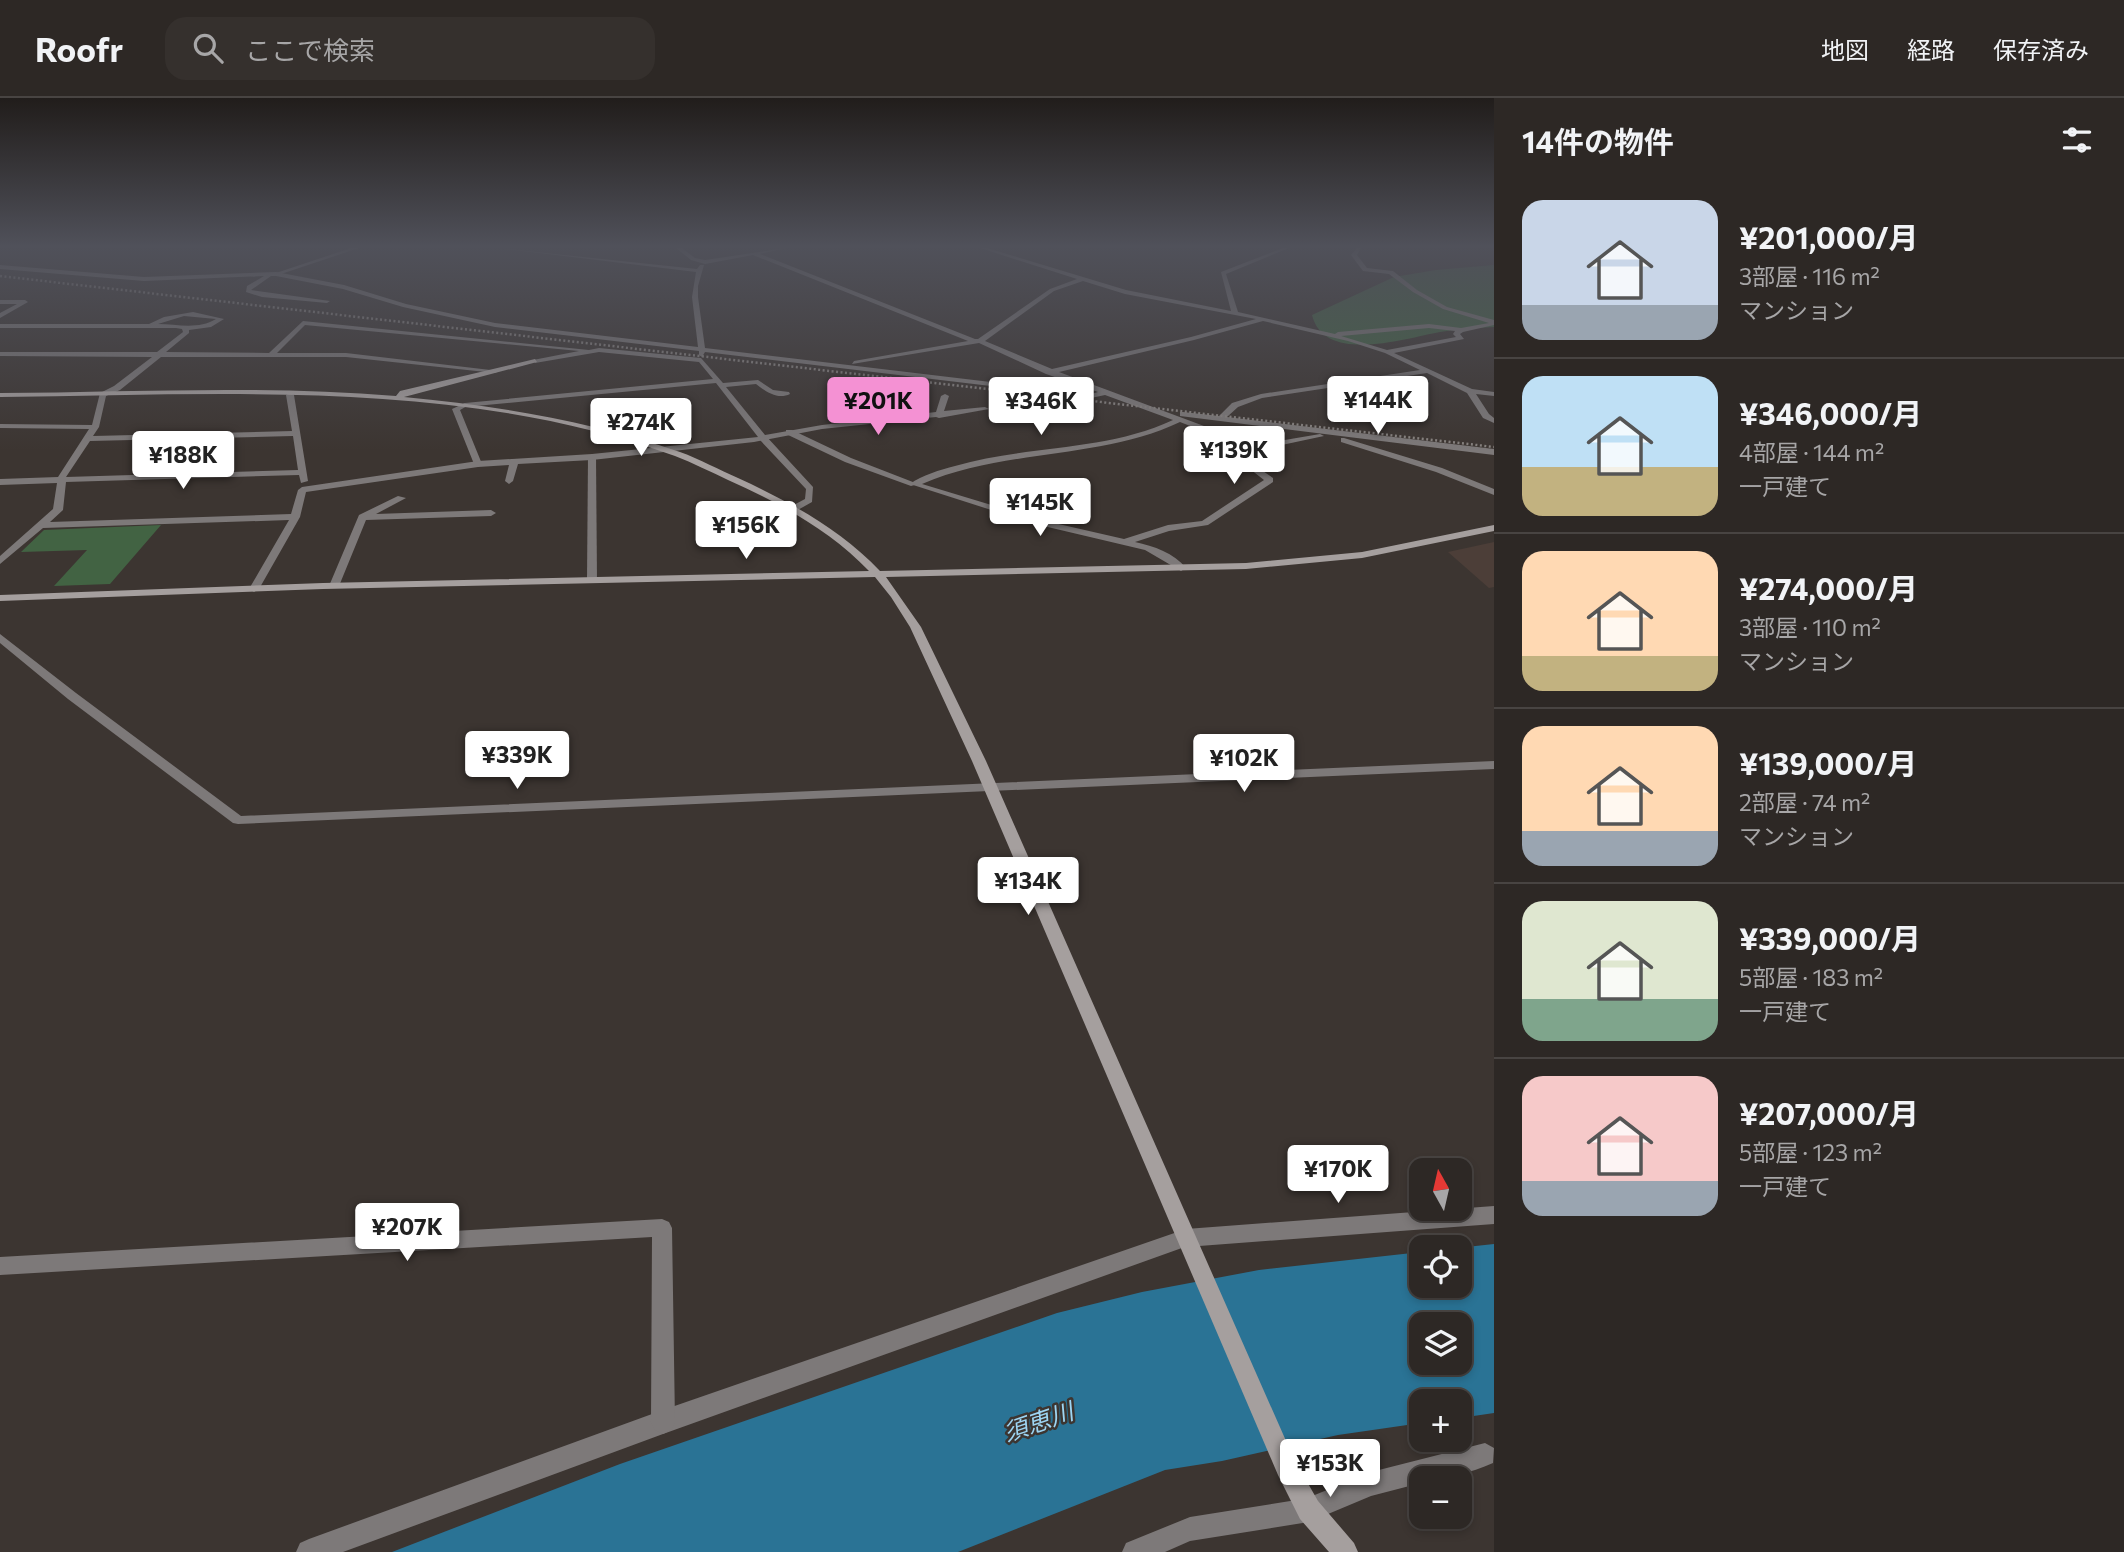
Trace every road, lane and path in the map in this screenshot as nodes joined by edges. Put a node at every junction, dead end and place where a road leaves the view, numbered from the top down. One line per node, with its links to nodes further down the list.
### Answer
1 (168, 316): 11 (street)
2 (195, 316): 13 (street)
3 (452, 316): 17 (street)
4 (696, 316): 17 (street)
5 (915, 316): 16 (street)
6 (1014, 316): 16 (street)
7 (1249, 316): 9 (street)
8 (1472, 316): 10 (street)
9 (1264, 319): 15 (street); 27 (street)
10 (1494, 322): 14 (street)
11 (150, 326): 12 (street); 13 (street)
12 (0, 327)
13 (186, 328): 21 (street)
14 (1461, 330): 15 (street); 19 (street)
15 (1330, 335): 19 (street)
16 (977, 341): 24 (street); 27 (street)
17 (702, 349): 23 (street); 24 (street)
18 (586, 350): 22 (street); 23 (street); 25 (street)
19 (1387, 352): 26 (street)
20 (0, 354): 21 (street)
21 (160, 354): 22 (street); 34 (street)
22 (272, 354): 25 (street)
23 (701, 360): 28 (street)
24 (839, 366): 30 (street)
25 (495, 371): 37 (street)
26 (1429, 371): 29 (street); 43 (street)
27 (1048, 372): 30 (street)
28 (721, 383): 31 (street); 38 (street); 50 (street)
29 (1470, 391): 32 (street); 44 (street)
30 (1103, 393): 40 (street)
31 (786, 394)
32 (1494, 394)
33 (0, 395): 34 (street)
34 (103, 395): 35 (street); 46 (street)
35 (290, 395): 37 (street); 48 (street)
36 (945, 396): 41 (street)
37 (398, 398): 38 (street)
38 (465, 405): 53 (street); 57 (street)
39 (985, 409): 41 (street)
40 (1163, 411): 42 (street); 43 (street)
41 (939, 416): 47 (street)
42 (1181, 419): 52 (street); 62 (street)
43 (1220, 419): 49 (street)
44 (1494, 421)
45 (0, 426): 46 (street)
46 (95, 428): 51 (street)
47 (789, 432): 50 (street); 62 (street)
48 (297, 433): 51 (street); 58 (street)
49 (1327, 434): 52 (street); 54 (street); 64 (street)
50 (763, 438): 53 (street); 66 (street)
51 (87, 439): 59 (street)
52 (1254, 448): 72 (street)
53 (665, 449): 55 (street); 66 (street)
54 (1494, 452)
55 (592, 457): 56 (street); 76 (street)
56 (514, 462): 57 (street); 60 (street)
57 (478, 464): 63 (street)
58 (304, 472): 59 (street); 63 (street)
59 (61, 480): 61 (street); 70 (street)
60 (509, 481)
61 (0, 482)
62 (914, 484): 72 (street)
63 (302, 490): 68 (street)
64 (1494, 492)
65 (401, 498): 69 (street)
66 (793, 509): 75 (street)
67 (491, 513): 69 (street)
68 (295, 517): 70 (street); 78 (street)
69 (362, 517): 77 (street)
70 (43, 526): 73 (street)
71 (1494, 528): 74 (street)
72 (1126, 542): 74 (street)
73 (0, 561)
74 (1181, 568): 75 (street)
75 (878, 574): 76 (street); 82 (street)
76 (592, 580): 77 (street)
77 (334, 586): 78 (street)
78 (254, 589): 79 (street)
79 (0, 598)
80 (0, 637): 82 (street)
81 (1494, 765): 82 (street)
82 (992, 788): 84 (street)
83 (1494, 1214): 84 (street)
84 (1189, 1245): 86 (street); 88 (street)
85 (0, 1266): 86 (street)
86 (663, 1422): 89 (street)
87 (1485, 1455): 88 (street)
88 (1310, 1510): 90 (street); 91 (street)
89 (309, 1552)
90 (1135, 1552)
91 (1345, 1552)

